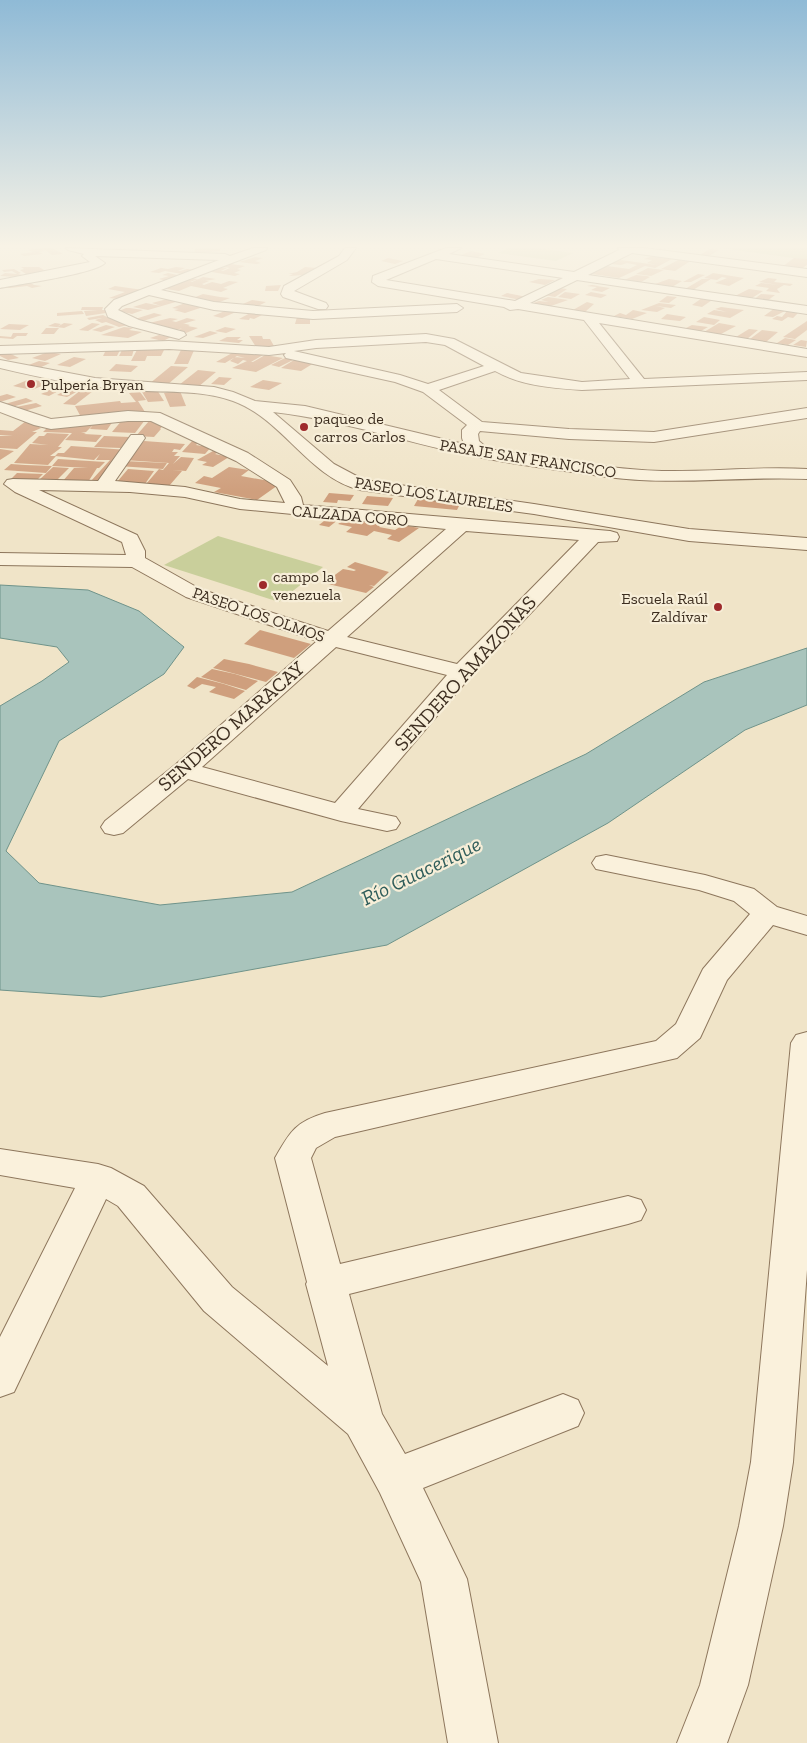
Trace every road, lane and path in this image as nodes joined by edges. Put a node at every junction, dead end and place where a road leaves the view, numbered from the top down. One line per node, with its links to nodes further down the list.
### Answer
1 (157, 329): 6 (street)
2 (598, 329): 14 (street)
3 (656, 329): 5 (street)
4 (676, 329): 5 (street)
5 (672, 332): 9 (street)
6 (224, 348): 7 (street); 8 (street)
7 (0, 350)
8 (269, 351): 12 (street); 15 (street)
9 (807, 353)
10 (0, 364): 16 (street, PASEO LOS LAURELES)
11 (787, 364): 13 (street)
12 (497, 366): 14 (street); 15 (street)
13 (805, 376): 14 (street)
14 (640, 383)
15 (428, 389): 19 (street)
16 (252, 405): 21 (street, PASAJE SAN FRANCISCO); 27 (street, PASEO LOS LAURELES)
17 (0, 407): 25 (street)
18 (807, 413): 19 (street)
19 (478, 426): 21 (street)
20 (137, 438): 24 (street)
21 (483, 453): 22 (street, PASAJE SAN FRANCISCO)
22 (805, 473)
23 (6, 481): 24 (street, CALZADA CORO); 31 (street)
24 (103, 486): 25 (street, CALZADA CORO)
25 (295, 510): 26 (street, CALZADA CORO)
26 (460, 526): 28 (street, CALZADA CORO); 32 (street, SENDERO MARACAY)
27 (689, 535): 28 (street, CALZADA CORO); 29 (street, PASEO LOS LAURELES)
28 (592, 536): 33 (street, SENDERO AMAZONAS)
29 (807, 544)
30 (0, 559): 31 (street)
31 (136, 561): 32 (street, PASEO LOS OLMOS)
32 (331, 639): 33 (street, PASEO LOS OLMOS); 34 (street, SENDERO MARACAY)
33 (462, 672): 35 (street, SENDERO AMAZONAS)
34 (184, 770): 35 (street); 37 (street, SENDERO MARACAY)
35 (342, 813): 36 (street)
36 (387, 823)
37 (114, 827)
38 (606, 864): 39 (street)
39 (767, 912): 40 (street); 45 (street)
40 (807, 926)
41 (807, 1043): 51 (street)
42 (0, 1162): 43 (street)
43 (98, 1178): 46 (street); 48 (street)
44 (628, 1210): 45 (street)
45 (325, 1284): 48 (street)
46 (0, 1379)
47 (563, 1413): 49 (street)
48 (363, 1420): 49 (street)
49 (395, 1478): 50 (street)
50 (473, 1743)
51 (702, 1743)

